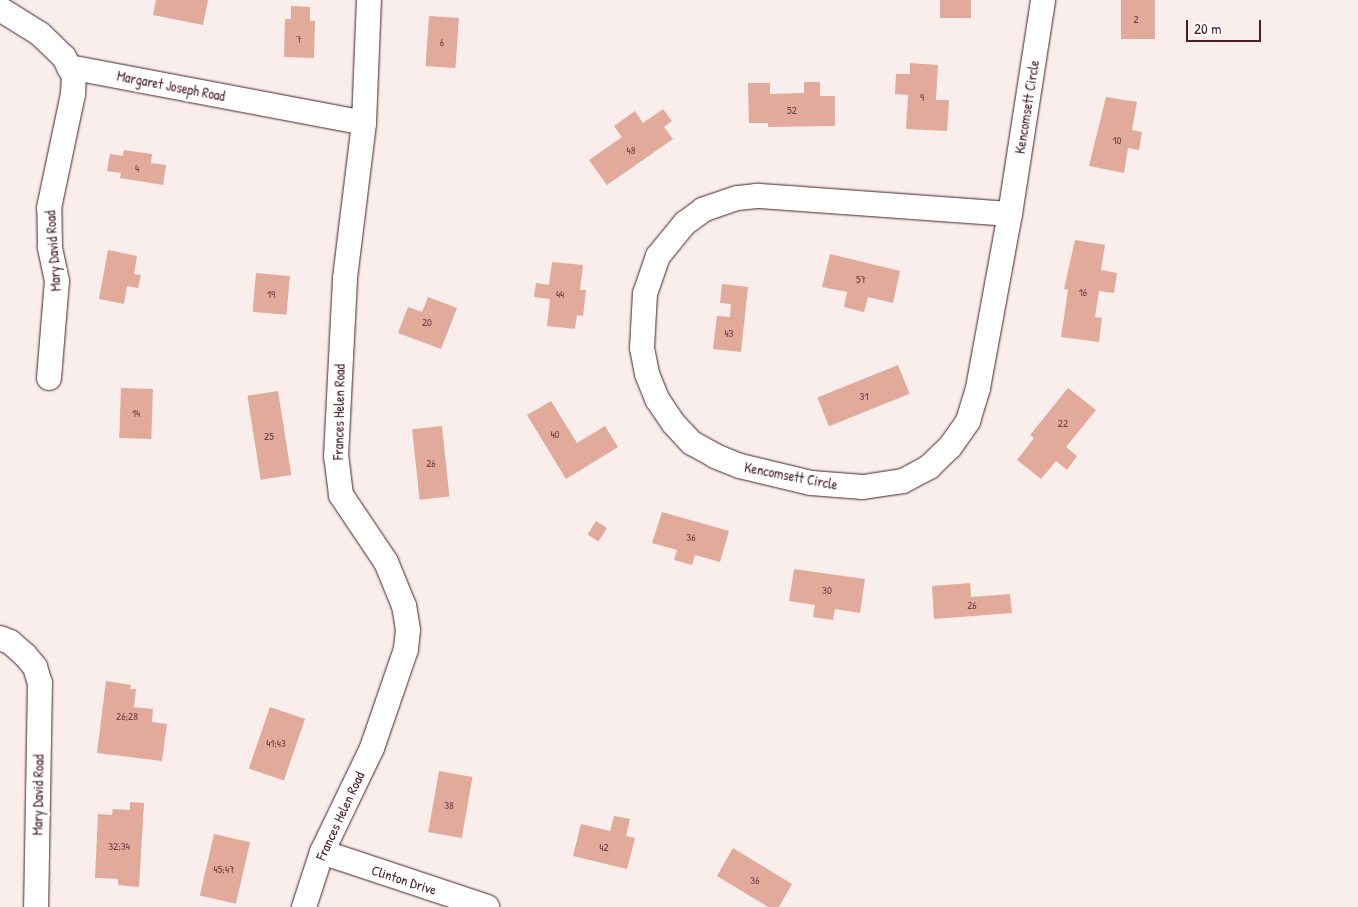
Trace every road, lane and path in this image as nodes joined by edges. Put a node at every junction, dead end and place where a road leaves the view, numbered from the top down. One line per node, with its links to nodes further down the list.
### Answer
1 (369, 0): 5 (street, Frances Helen Road)
2 (1043, 0): 6 (street, Kencomsett Circle)
3 (0, 9): 4 (street)
4 (69, 67): 5 (street, Margaret Joseph Road); 7 (street, Mary David Road)
5 (364, 123): 9 (street, Frances Helen Road)
6 (1010, 214): 6 (street, Kencomsett Circle)
7 (49, 378)
8 (0, 638): 10 (street, Mary David Road)
9 (322, 852): 11 (street, Frances Helen Road); 12 (street, Clinton Drive)
10 (36, 907)
11 (304, 907)
12 (487, 907)

